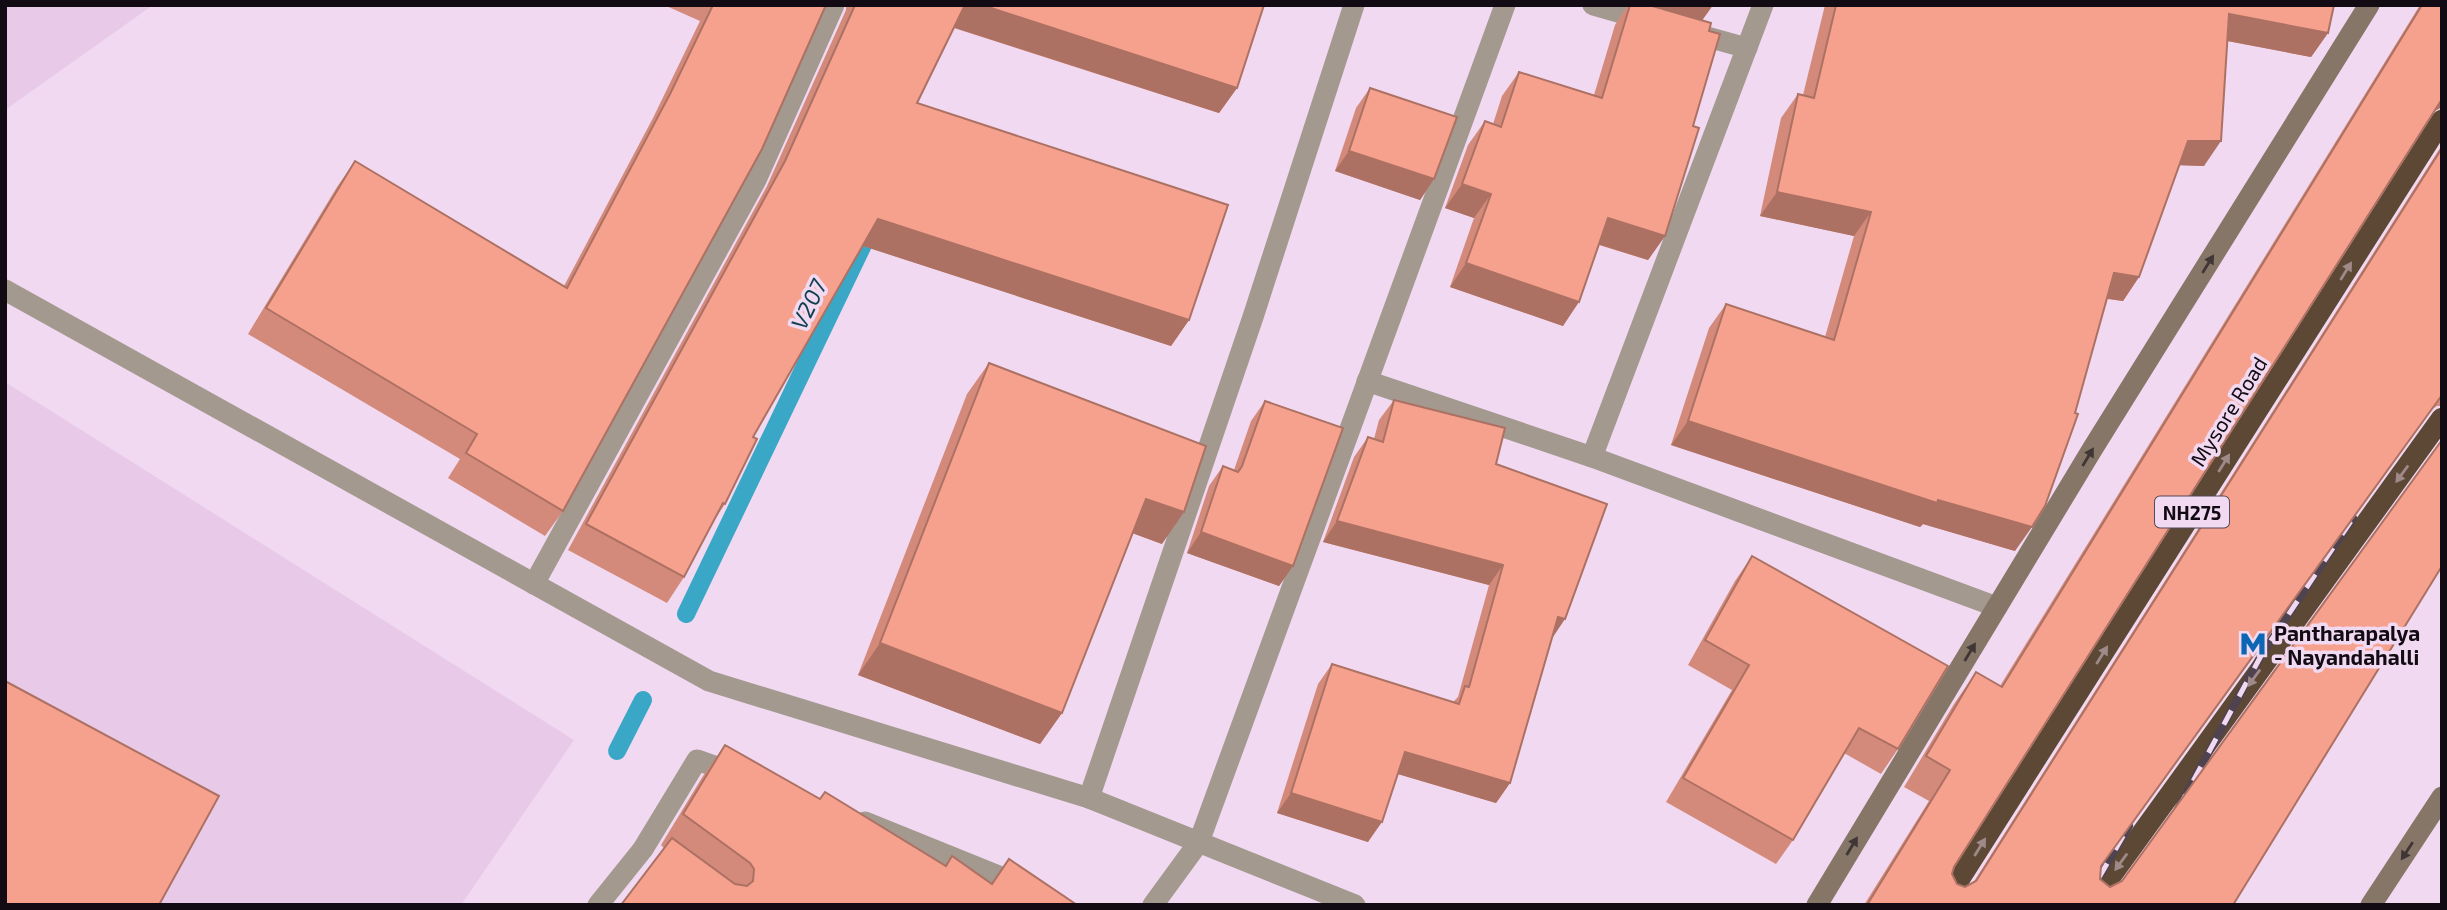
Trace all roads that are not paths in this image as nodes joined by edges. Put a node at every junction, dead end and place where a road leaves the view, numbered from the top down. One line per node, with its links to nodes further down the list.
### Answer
1 (834, 5): 13 (street)
2 (1354, 5): 17 (street)
3 (1505, 5): 10 (street)
4 (1593, 5): 7 (street)
5 (1763, 5): 7 (street)
6 (2369, 5): 14 (street, one-way to 6)
7 (1747, 48): 12 (street)
8 (2442, 120): 27 (highway, Mysore Road / NH275, one-way to 8)
9 (5, 290): 13 (street)
10 (1367, 381): 12 (street); 19 (street)
11 (2442, 418): 28 (highway, one-way to 28)
12 (1592, 457): 14 (street)
13 (534, 584): 17 (street)
14 (1997, 607): 26 (street, one-way to 14)
15 (758, 782): 20 (street)
16 (2442, 797): 29 (street, one-way to 29)
17 (1089, 799): 19 (street)
18 (843, 813): 23 (street)
19 (1199, 842): 24 (street); 25 (street)
20 (643, 849): 21 (street); 22 (street)
21 (665, 865)
22 (598, 905)
23 (1060, 905)
24 (1153, 905)
25 (1355, 905)
26 (1817, 905)
27 (1943, 905)
28 (2090, 905)
29 (2371, 905)

